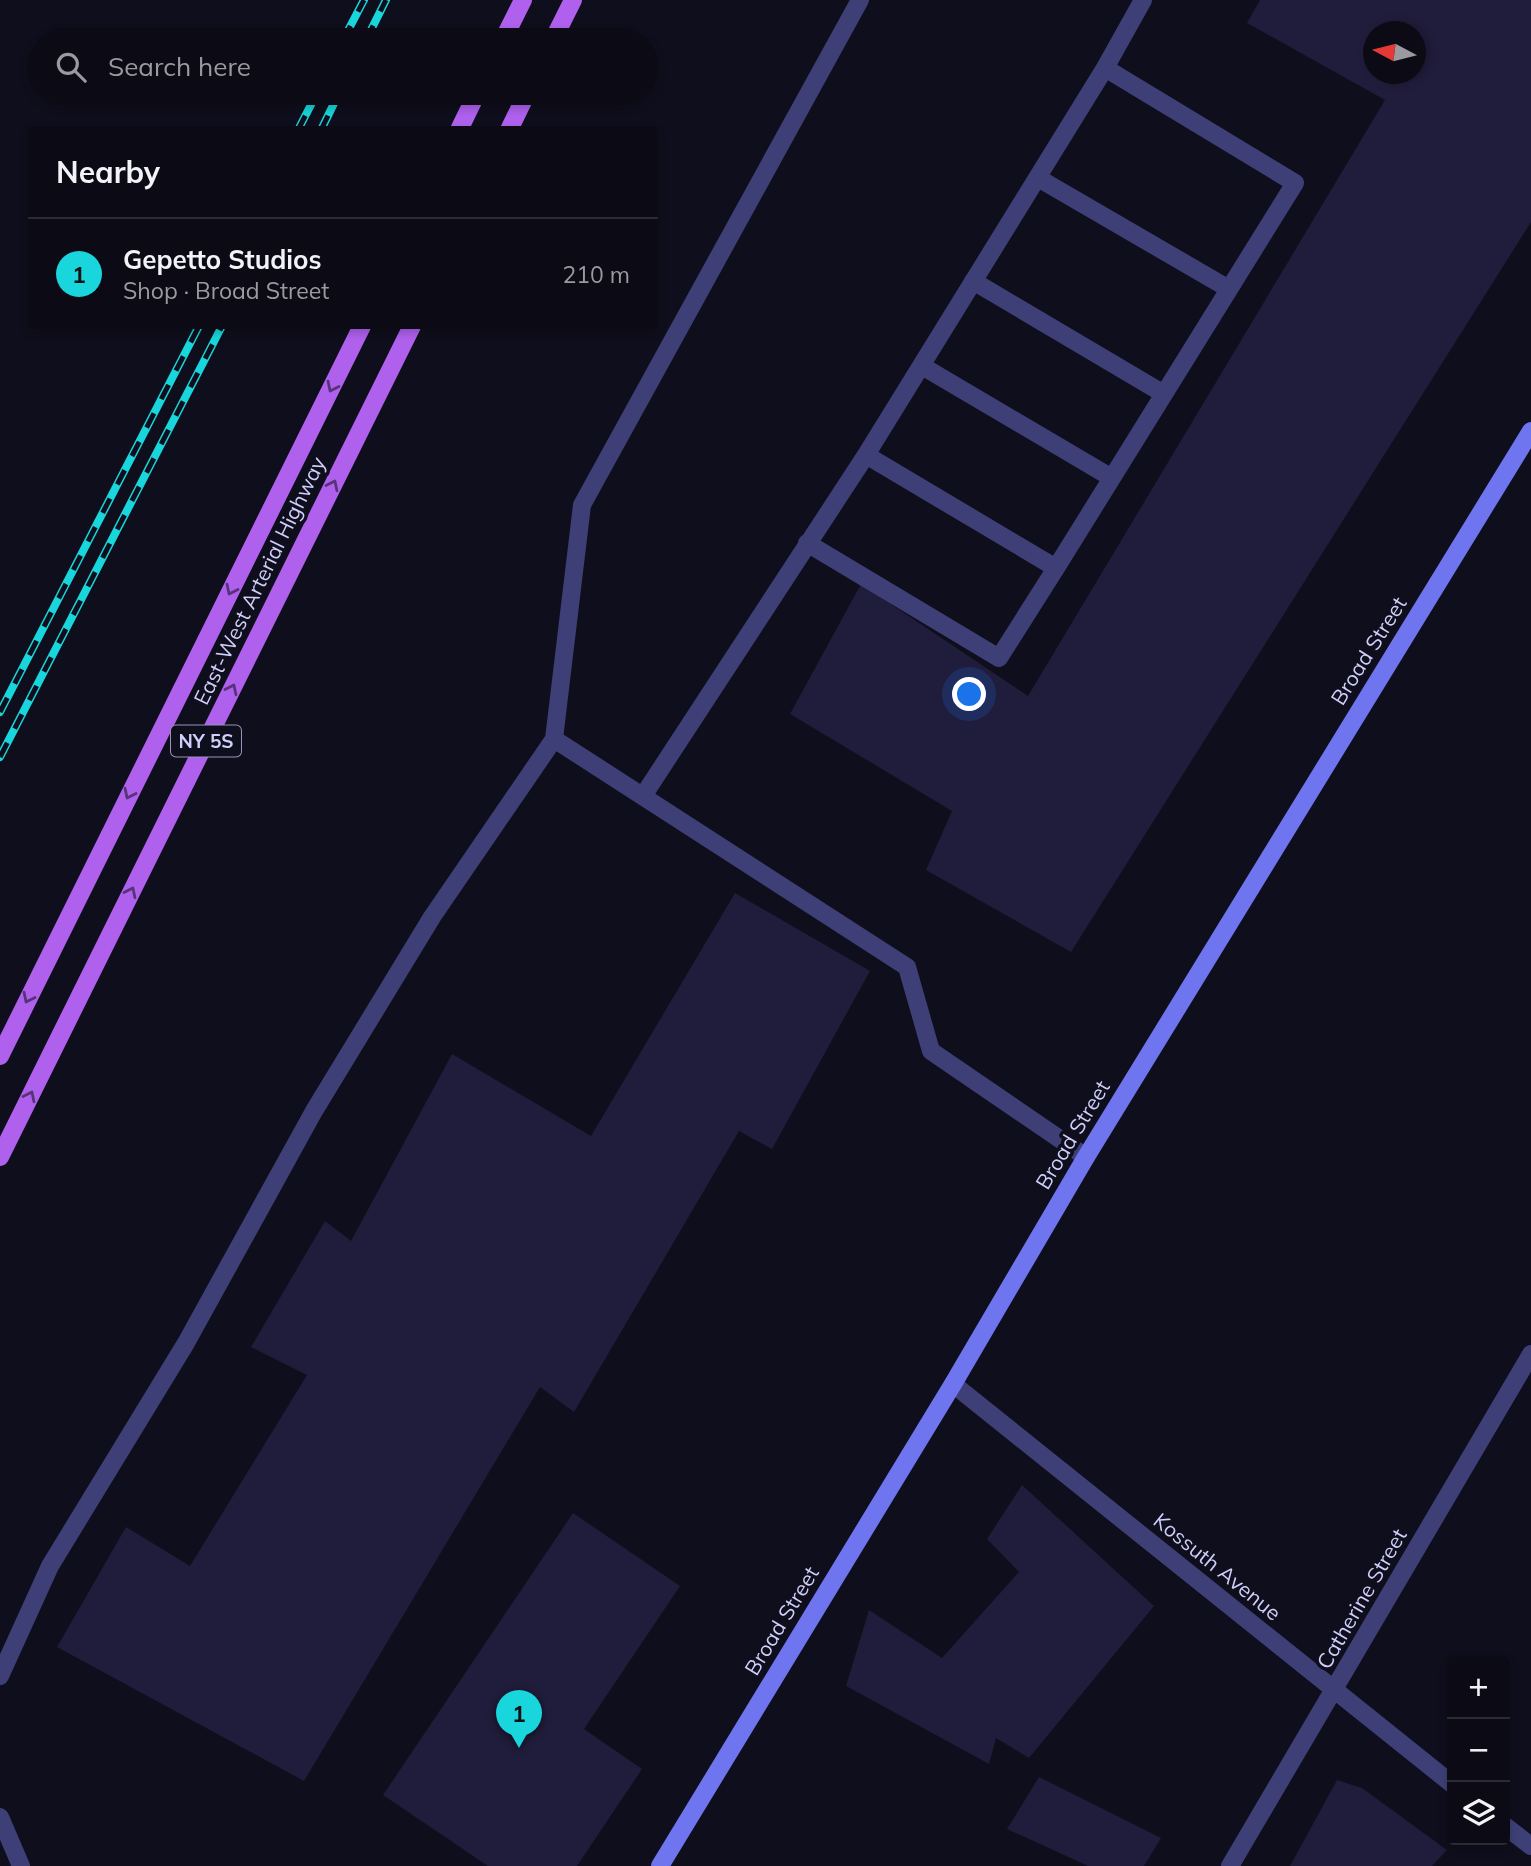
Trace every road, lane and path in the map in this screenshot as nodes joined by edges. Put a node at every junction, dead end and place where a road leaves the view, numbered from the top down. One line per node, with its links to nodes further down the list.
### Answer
1 (523, 0): 5 (main road)
2 (573, 0): 6 (main road)
3 (860, 0): 24 (street)
4 (1143, 0): 7 (street)
5 (509, 28)
6 (559, 28)
7 (1105, 68): 12 (street); 14 (street)
8 (471, 105): 10 (main road)
9 (521, 105): 11 (main road)
10 (461, 126)
11 (511, 126)
12 (1038, 178): 13 (street); 14 (street)
13 (973, 281): 17 (street); 18 (street)
14 (1229, 289): 18 (street)
15 (361, 329): 26 (main road, East-West Arterial Highway / NY 5S, one-way to 26)
16 (411, 329): 27 (main road, East-West Arterial Highway / NY 5S, one-way to 16)
17 (922, 366): 20 (street); 21 (street)
18 (1164, 394): 21 (street)
19 (1531, 431): 28 (main road, Broad Street)
20 (866, 455): 22 (street); 23 (street)
21 (1112, 478): 23 (street)
22 (807, 543): 23 (street); 25 (street)
23 (1056, 568)
24 (554, 739): 25 (street); 31 (street)
25 (643, 796): 28 (street)
26 (0, 1056)
27 (0, 1157)
28 (1086, 1157): 30 (main road, Broad Street)
29 (1531, 1354): 32 (street, Catherine Street)
30 (953, 1384): 32 (street, Kossuth Avenue); 38 (main road, Broad Street)
31 (0, 1676)
32 (1334, 1691): 33 (street, Kossuth Avenue); 39 (street, Catherine Street)
33 (1449, 1782)
34 (0, 1816): 37 (street)
35 (1510, 1830): 36 (street)
36 (1531, 1846)
37 (20, 1866)
38 (660, 1866)
39 (1230, 1866)

